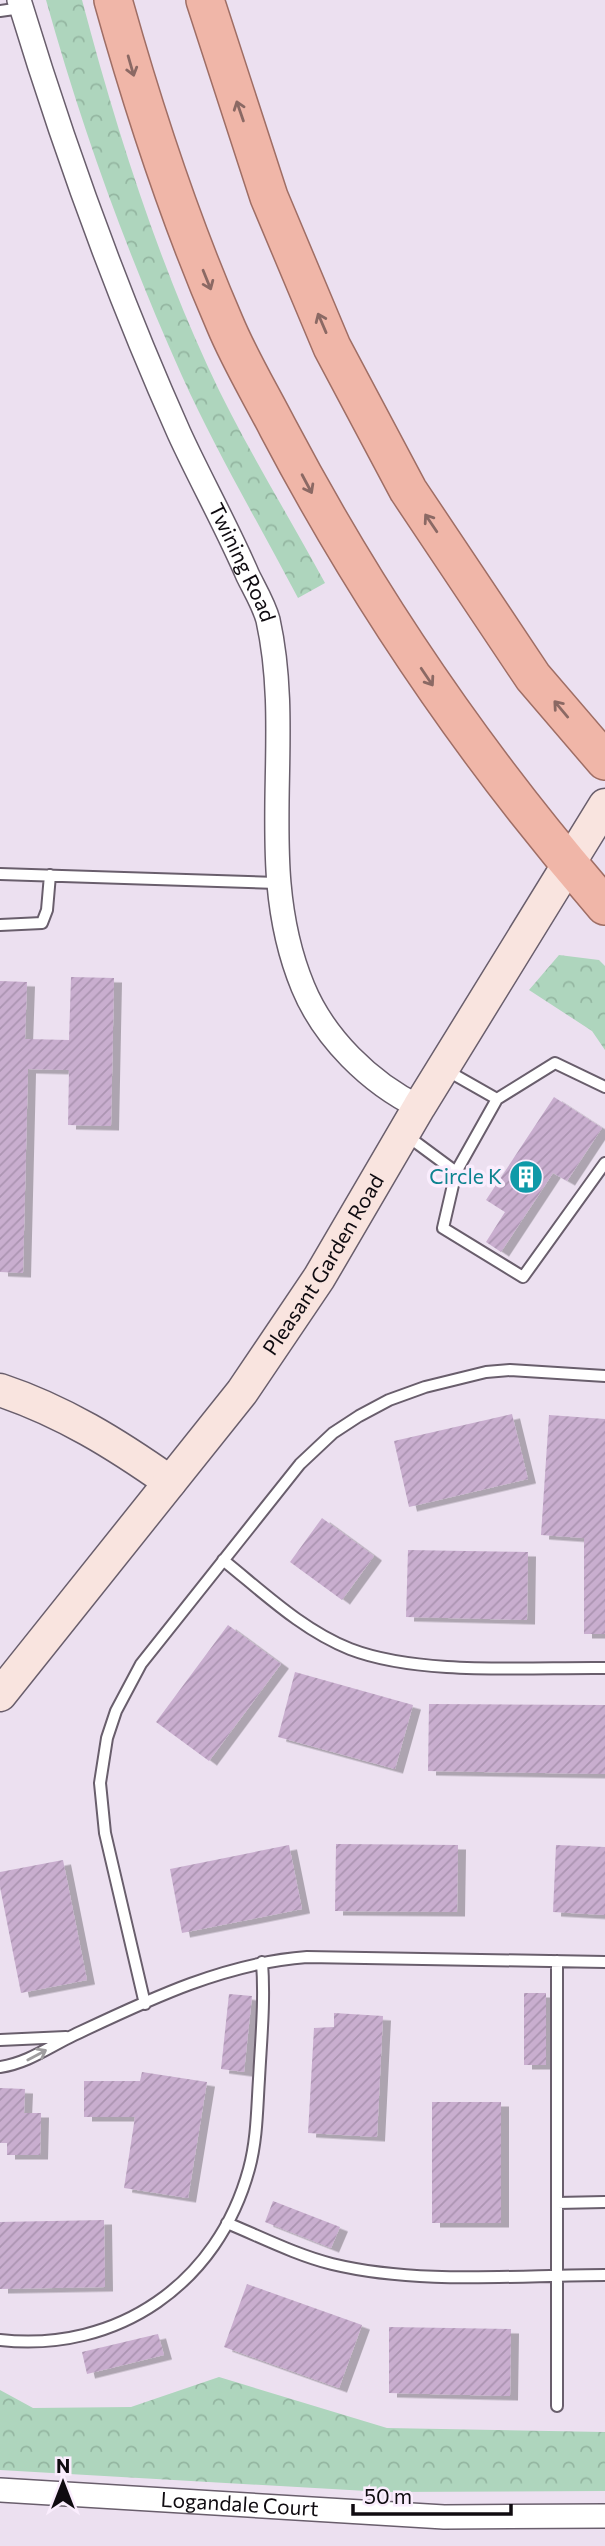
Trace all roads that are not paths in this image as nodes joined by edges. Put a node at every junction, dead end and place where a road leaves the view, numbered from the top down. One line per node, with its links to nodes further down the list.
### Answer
1 (113, 0): 6 (highway, one-way to 6)
2 (205, 0): 4 (highway, one-way to 2)
3 (14, 6): 9 (street, Twining Road)
4 (605, 761)
5 (605, 805): 6 (main road, Pleasant Garden Road)
6 (568, 864): 10 (highway); 12 (main road, Pleasant Garden Road)
7 (0, 874): 8 (lane)
8 (50, 875): 9 (lane); 11 (lane)
9 (277, 883): 15 (street, Twining Road)
10 (605, 906)
11 (0, 925)
12 (443, 1068): 14 (lane); 15 (main road, Pleasant Garden Road)
13 (605, 1087): 14 (lane)
14 (497, 1099): 17 (lane)
15 (411, 1120): 17 (lane); 20 (main road, Pleasant Garden Road)
16 (605, 1163): 17 (lane)
17 (456, 1172)
18 (605, 1376): 21 (lane)
19 (0, 1390): 20 (main road)
20 (170, 1482): 23 (main road, Pleasant Garden Road)
21 (223, 1560): 22 (lane); 27 (lane)
22 (605, 1668)
23 (0, 1695)
24 (556, 1961): 25 (lane); 26 (lane); 32 (lane)
25 (262, 1962): 27 (lane); 33 (lane)
26 (605, 1962)
27 (145, 2004): 28 (lane)
28 (72, 2036): 29 (lane); 30 (lane, one-way to 28)
29 (0, 2040)
30 (0, 2067)
31 (605, 2202): 32 (lane)
32 (557, 2203): 35 (lane)
33 (227, 2223): 35 (lane); 36 (lane)
34 (605, 2274): 35 (lane)
35 (557, 2275): 37 (lane)
36 (0, 2340)
37 (556, 2406)
38 (0, 2490): 39 (street, Logandale Court)
39 (605, 2516)

